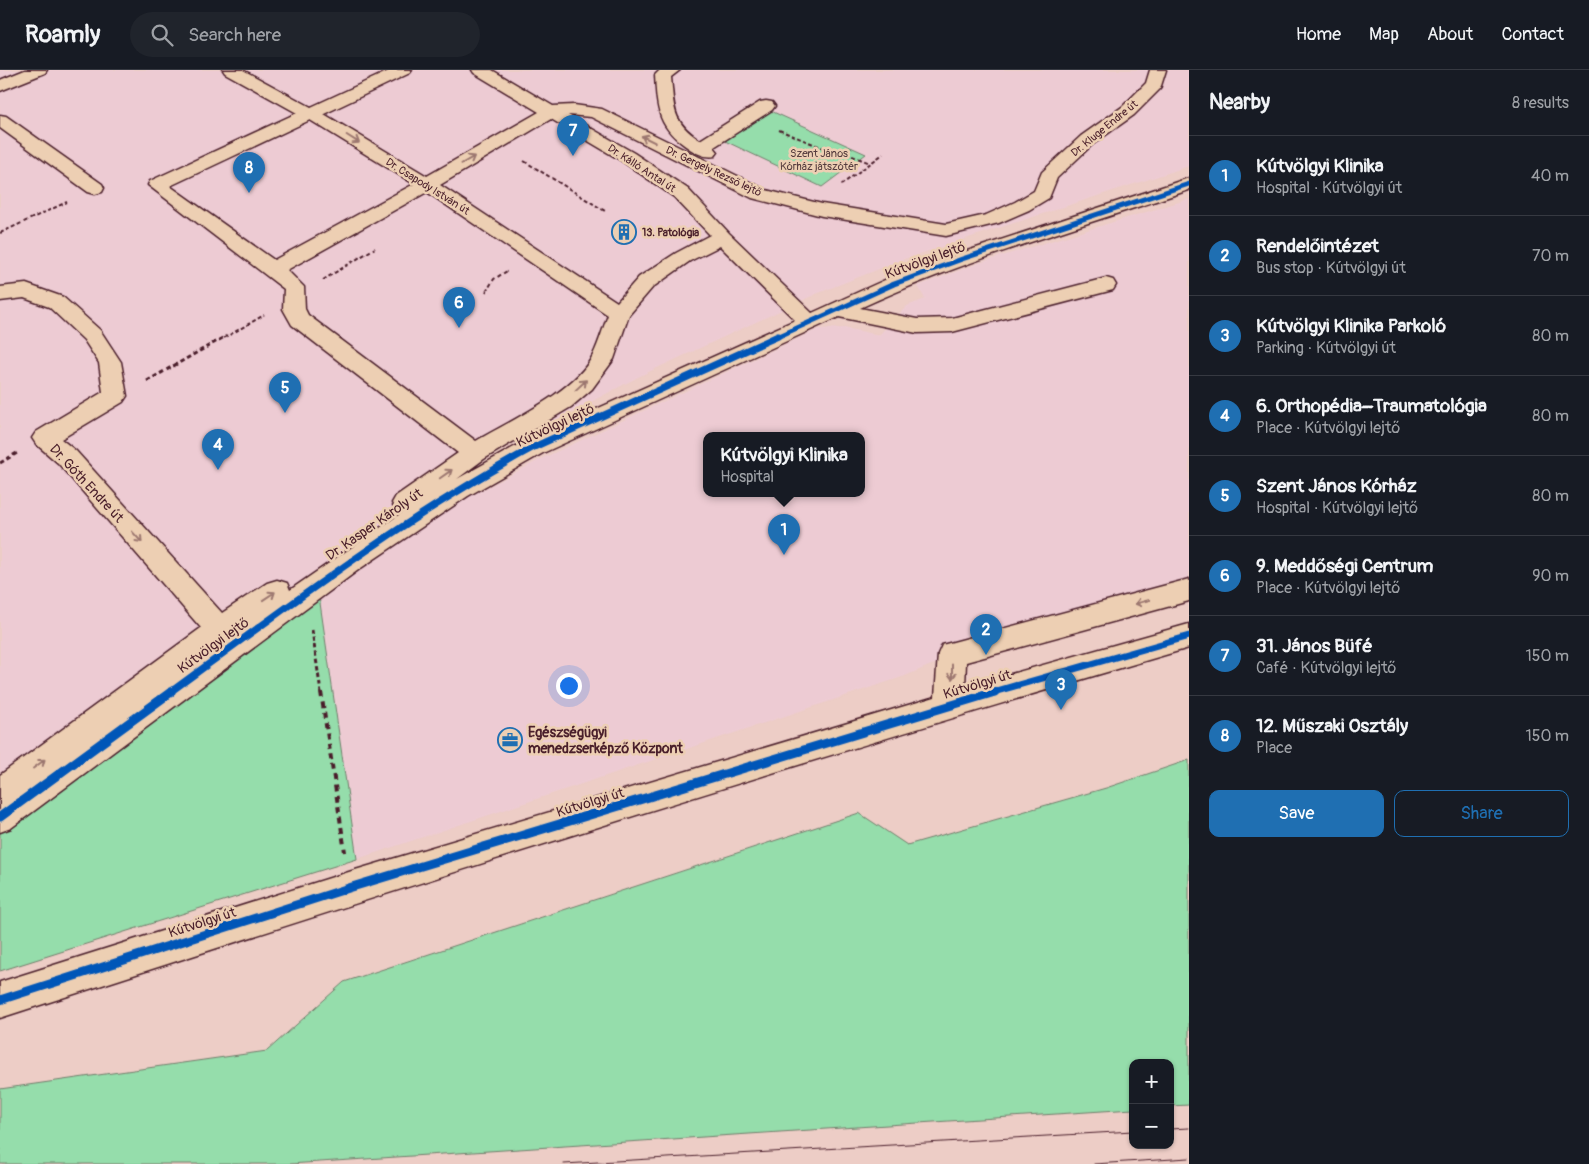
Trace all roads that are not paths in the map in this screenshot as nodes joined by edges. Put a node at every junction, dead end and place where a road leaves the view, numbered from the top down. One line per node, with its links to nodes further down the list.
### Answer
1 (39, 70): 7 (street)
2 (231, 70): 10 (street, Dr. Csapody István út)
3 (404, 70): 10 (street)
4 (480, 70): 9 (street, Dr. Kálló Antal út)
5 (1158, 70): 17 (street, Dr. Kluge Endre út)
6 (661, 72): 12 (street)
7 (0, 86)
8 (766, 106): 12 (street)
9 (553, 111): 14 (street, one-way to 9); 16 (street, Dr. Gergely Rezső lejtő, one-way to 9); 18 (street, Dr. Kálló Antal út)
10 (312, 113): 14 (street, Dr. Csapody István út, one-way to 14); 19 (street)
11 (0, 120): 15 (street)
12 (700, 148): 16 (street)
13 (1189, 184): 22 (street, Kútvölgyi lejtő)
14 (426, 185): 19 (street); 23 (street, Dr. Csapody István út)
15 (95, 188)
16 (828, 211): 17 (street, Dr. Gergely Rezső lejtő)
17 (910, 225)
18 (722, 237): 23 (street, Dr. Kasper Károly út); 24 (street, Dr. Kálló Antal út)
19 (273, 269): 25 (street)
20 (1106, 285): 22 (street)
21 (0, 294): 27 (street, Dr. Góth Endre út, one-way to 27)
22 (836, 310): 24 (street, Kútvölgyi lejtő)
23 (619, 313): 25 (street, Dr. Kasper Károly út, one-way to 23)
24 (809, 322): 31 (street, Kútvölgyi lejtő)
25 (475, 453): 27 (street, Dr. Kasper Károly út, one-way to 25)
26 (1189, 590): 29 (street, Kútvölgyi út, one-way to 29)
27 (220, 630): 30 (street, Dr. Kasper Károly út, one-way to 27)
28 (1189, 636): 29 (street, Kútvölgyi út)
29 (948, 705): 32 (street, Kútvölgyi út)
30 (0, 794)
31 (0, 818)
32 (0, 1000)

